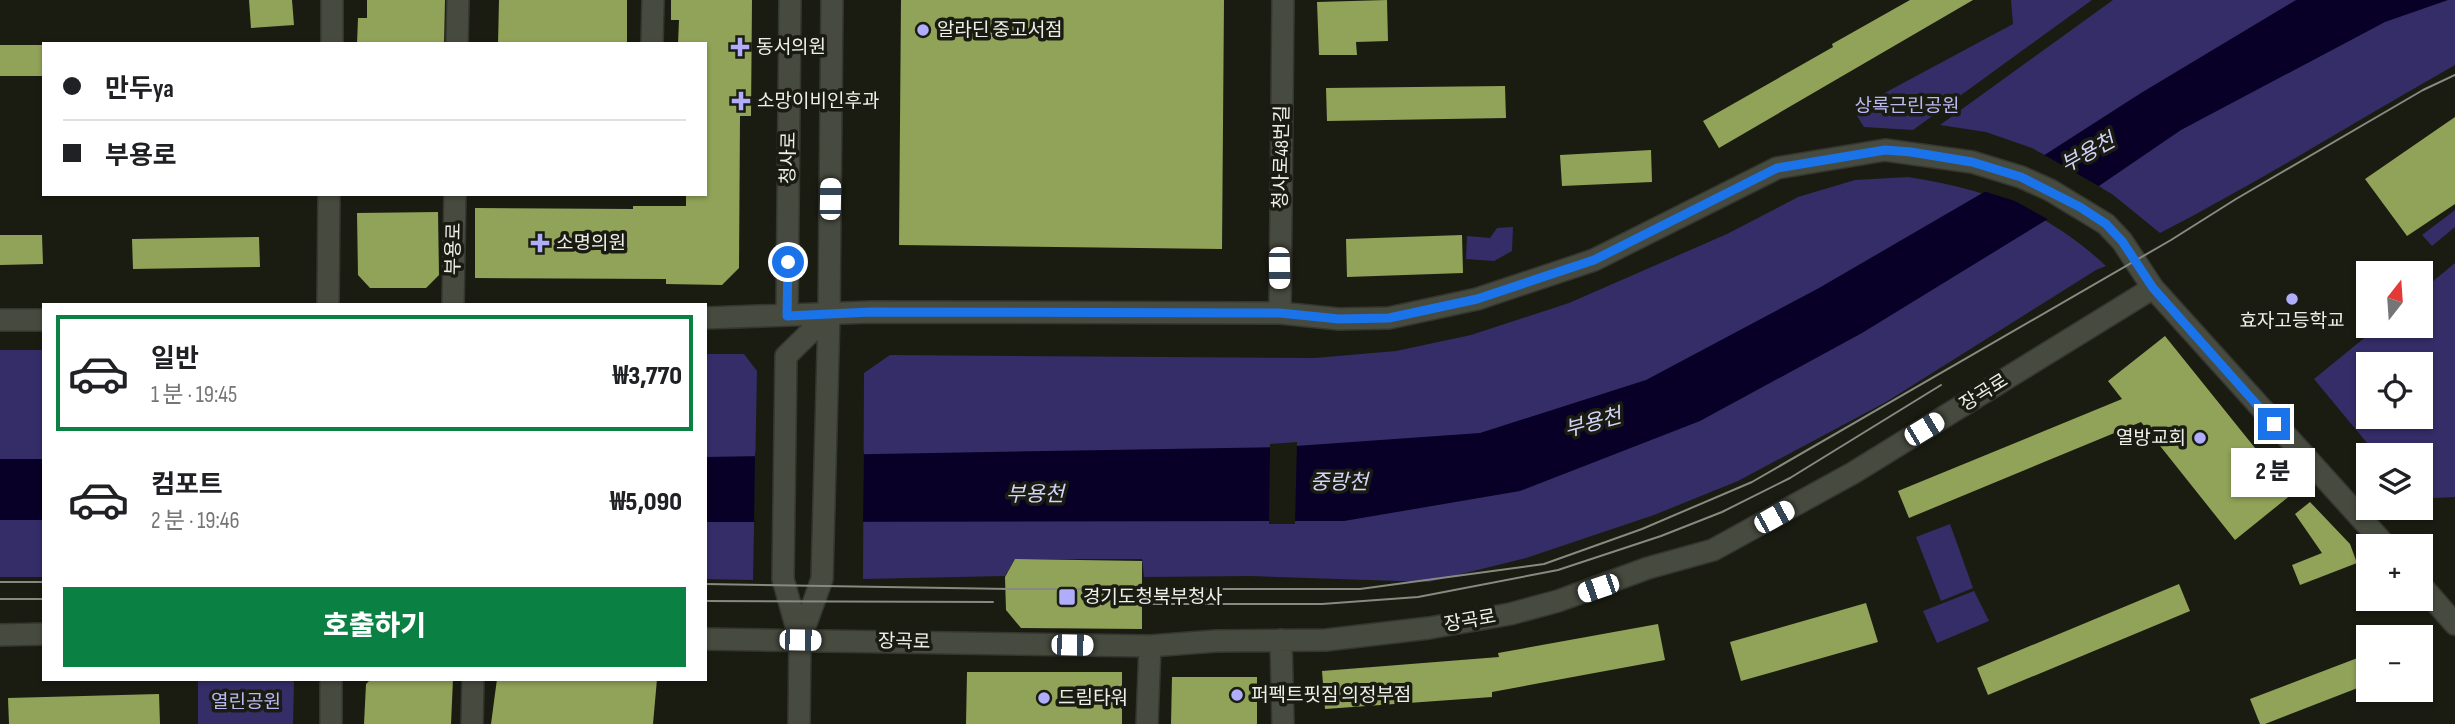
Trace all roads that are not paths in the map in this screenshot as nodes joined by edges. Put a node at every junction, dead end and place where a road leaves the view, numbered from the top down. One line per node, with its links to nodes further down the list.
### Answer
1 (332, 0): 7 (street)
2 (458, 0): 8 (street)
3 (653, 0): 9 (street)
4 (790, 0): 17 (street, 청사로)
5 (832, 0): 16 (street)
6 (1283, 0): 15 (street, 청사로48번길)
7 (332, 42)
8 (457, 42)
9 (652, 42)
10 (330, 196): 13 (street)
11 (455, 196): 14 (street, 부용로)
12 (2153, 288): 15 (street); 21 (street); 28 (street, 장곡로)
13 (328, 303)
14 (453, 303)
15 (1280, 313): 16 (street)
16 (829, 314): 17 (street); 27 (street); 27 (street)
17 (787, 316): 18 (street)
18 (707, 318)
19 (0, 320): 20 (street)
20 (42, 320)
21 (2375, 534)
22 (2433, 599): 23 (street)
23 (2455, 624)
24 (42, 634): 25 (street)
25 (0, 635)
26 (707, 639): 27 (street, 장곡로)
27 (800, 640): 29 (street, 장곡로); 34 (street)
28 (1281, 640): 29 (street, 장곡로); 36 (street)
29 (1150, 646): 35 (street)
30 (331, 681): 32 (street)
31 (473, 681): 33 (street)
32 (331, 724)
33 (472, 724)
34 (799, 724)
35 (1147, 724)
36 (1283, 724)

